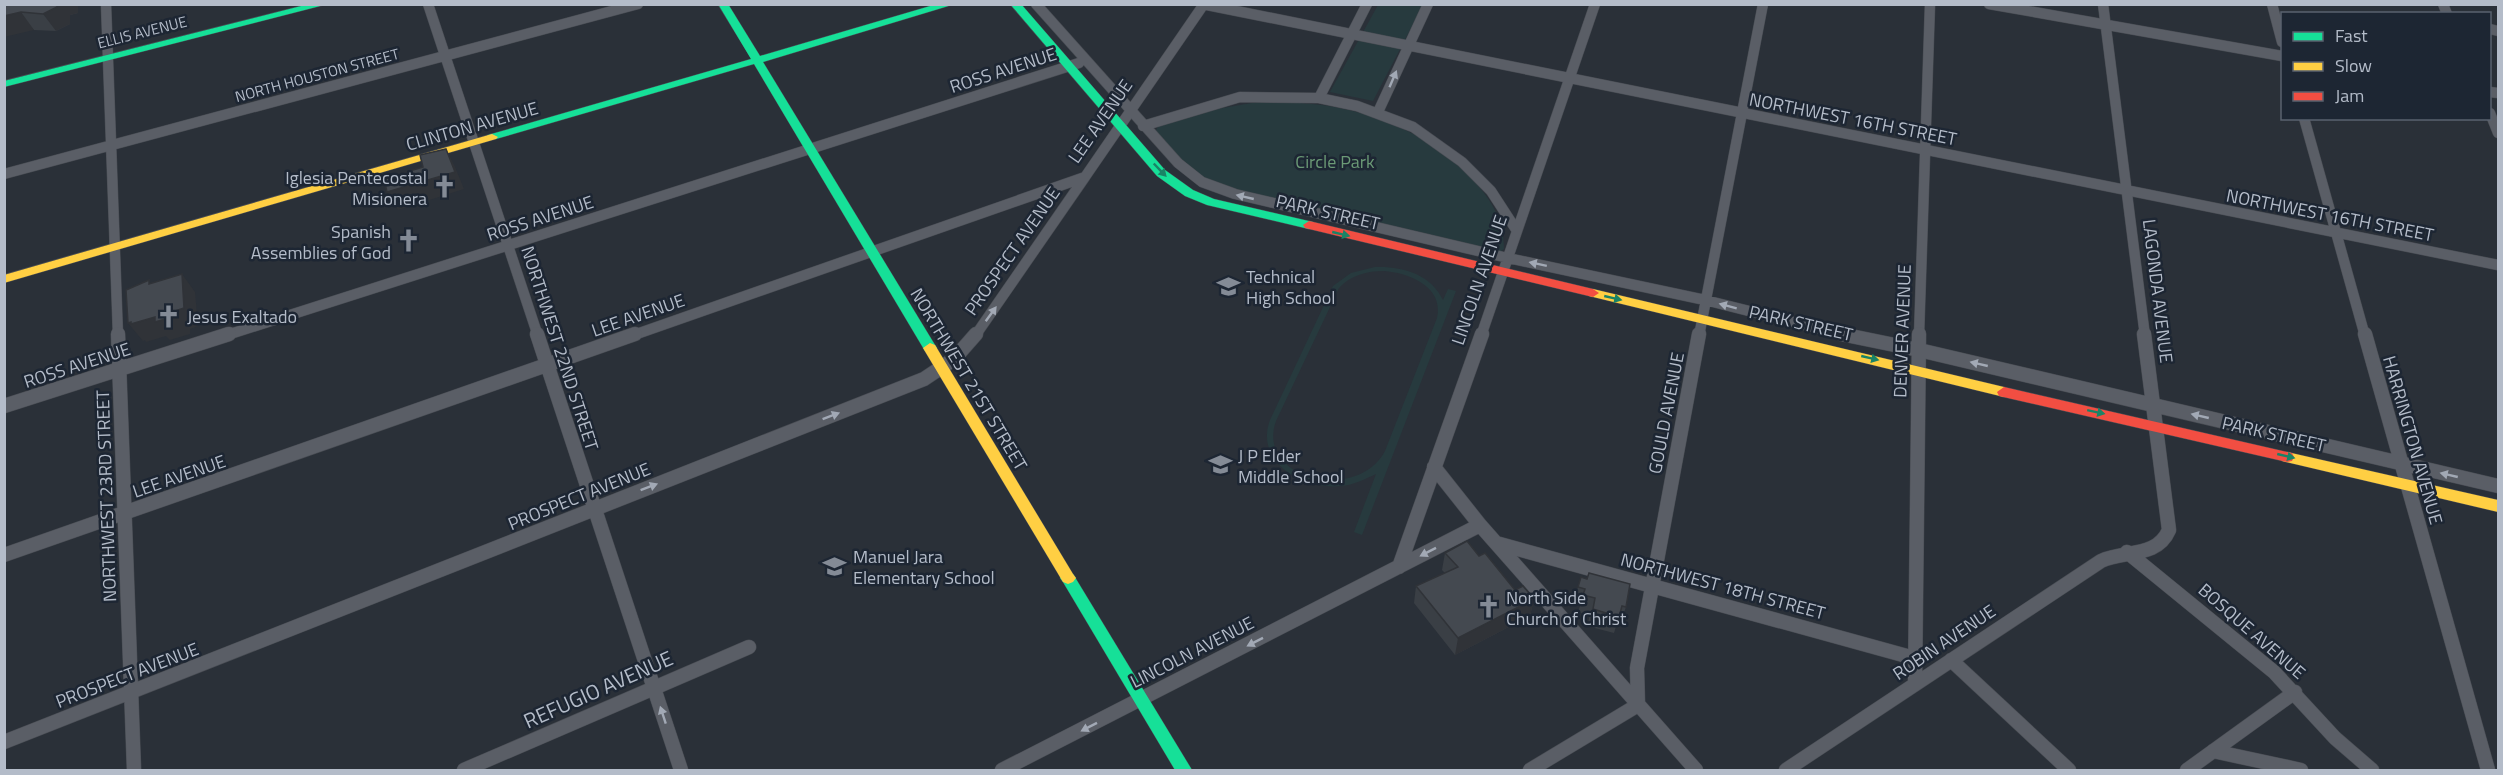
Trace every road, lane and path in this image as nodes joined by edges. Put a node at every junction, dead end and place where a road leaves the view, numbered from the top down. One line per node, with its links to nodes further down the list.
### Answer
1 (106, 4): 24 (street, NORTHWEST 23RD STREET)
2 (323, 4): 24 (street, ELLIS AVENUE)
3 (428, 4): 23 (street, NORTHWEST 22ND STREET)
4 (638, 4): 23 (street, NORTH HOUSTON STREET)
5 (723, 4): 26 (street, NORTHWEST 21ST STREET)
6 (950, 4): 26 (street, CLINTON AVENUE)
7 (1015, 4): 27 (street, PARK STREET)
8 (1367, 4): 19 (street)
9 (1428, 4): 21 (street)
10 (1595, 4): 28 (street, LINCOLN AVENUE)
11 (1763, 4): 33 (street, GOULD AVENUE)
12 (1930, 4): 42 (street, DENVER AVENUE)
13 (1989, 4): 18 (street)
14 (2103, 4): 18 (street, LAGONDA AVENUE)
15 (2272, 4): 20 (street)
16 (1036, 5): 25 (street, PARK STREET)
17 (1203, 5): 19 (street, NORTHWEST 16TH STREET); 31 (street, LEE AVENUE)
18 (2105, 25): 22 (street); 45 (street, LAGONDA AVENUE)
19 (1350, 34): 21 (street, NORTHWEST 16TH STREET); 30 (street)
20 (2281, 35)
21 (1407, 46): 28 (street, NORTHWEST 16TH STREET); 32 (street, one-way to 21)
22 (2281, 56)
23 (445, 57): 39 (street, NORTHWEST 22ND STREET); 40 (street, NORTH HOUSTON STREET)
24 (108, 58): 29 (street, ELLIS AVENUE); 40 (street, NORTHWEST 23RD STREET)
25 (1085, 60): 27 (street, ROSS AVENUE); 31 (street, PARK STREET)
26 (757, 61): 39 (street, CLINTON AVENUE); 41 (street, NORTHWEST 21ST STREET)
27 (1069, 66): 37 (street, PARK STREET); 41 (street, ROSS AVENUE)
28 (1570, 79): 33 (street, NORTHWEST 16TH STREET); 46 (street, LINCOLN AVENUE)
29 (4, 84)
30 (1319, 99): 32 (street); 36 (street)
31 (1130, 110): 36 (street, PARK STREET); 37 (street, LEE AVENUE)
32 (1378, 112): 46 (street)
33 (1742, 114): 42 (street, NORTHWEST 16TH STREET); 55 (street, GOULD AVENUE)
34 (2491, 115): 38 (street)
35 (2305, 120): 47 (street, HARRINGTON AVENUE)
36 (1143, 126): 51 (street, PARK STREET, one-way to 36)
37 (1121, 127): 44 (street, LEE AVENUE); 53 (street, PARK STREET, one-way to 53)
38 (2499, 134)
39 (474, 144): 48 (street, NORTHWEST 22ND STREET); 49 (street, CLINTON AVENUE)
40 (111, 146): 43 (street, NORTH HOUSTON STREET); 49 (street, NORTHWEST 23RD STREET)
41 (811, 148): 48 (street, ROSS AVENUE); 50 (street, NORTHWEST 21ST STREET)
42 (1927, 150): 45 (street, NORTHWEST 16TH STREET); 57 (street, DENVER AVENUE)
43 (4, 174)
44 (1085, 177): 50 (street, LEE AVENUE); 59 (street, PROSPECT AVENUE, one-way to 44)
45 (2126, 190): 47 (street, NORTHWEST 16TH STREET); 62 (street, LAGONDA AVENUE)
46 (1517, 231): 51 (street, LINCOLN AVENUE)
47 (2336, 233): 52 (street, NORTHWEST 16TH STREET); 65 (street, HARRINGTON AVENUE)
48 (507, 245): 58 (street, NORTHWEST 22ND STREET); 60 (street, ROSS AVENUE)
49 (113, 248): 54 (street, CLINTON AVENUE); 60 (street, NORTHWEST 23RD STREET)
50 (872, 251): 58 (street, LEE AVENUE); 59 (street, NORTHWEST 21ST STREET)
51 (1508, 258): 53 (street, LINCOLN AVENUE); 55 (street, PARK STREET, one-way to 51)
52 (2499, 265)
53 (1504, 272): 56 (street, PARK STREET, one-way to 56); 66 (street, LINCOLN AVENUE)
54 (4, 279)
55 (1705, 300): 56 (street, GOULD AVENUE); 57 (street, PARK STREET, one-way to 55)
56 (1702, 318): 61 (street, PARK STREET, one-way to 61); 77 (street, GOULD AVENUE)
57 (1919, 350): 61 (street, DENVER AVENUE); 62 (street, PARK STREET, one-way to 57)
58 (548, 365): 70 (street, NORTHWEST 22ND STREET); 71 (street, LEE AVENUE)
59 (941, 368): 70 (street, PROSPECT AVENUE, one-way to 59); 85 (street, NORTHWEST 21ST STREET)
60 (120, 369): 63 (street, ROSS AVENUE); 71 (street, NORTHWEST 23RD STREET)
61 (1918, 369): 64 (street, PARK STREET, one-way to 64); 79 (street, DENVER AVENUE)
62 (2153, 405): 64 (street, LAGONDA AVENUE); 65 (street, PARK STREET, one-way to 62)
63 (4, 406)
64 (2155, 425): 67 (street, PARK STREET, one-way to 67); 74 (street, LAGONDA AVENUE)
65 (2400, 463): 67 (street, HARRINGTON AVENUE); 68 (street, PARK STREET, one-way to 65)
66 (1434, 467): 72 (street); 76 (street, LINCOLN AVENUE)
67 (2406, 484): 69 (street, PARK STREET); 101 (street, HARRINGTON AVENUE)
68 (2499, 486)
69 (2499, 506)
70 (595, 508): 82 (street, NORTHWEST 22ND STREET); 84 (street, PROSPECT AVENUE)
71 (125, 514): 75 (street, LEE AVENUE); 84 (street, NORTHWEST 23RD STREET)
72 (1480, 525): 73 (street); 76 (street, LINCOLN AVENUE, one-way to 76)
73 (1496, 543): 77 (street, NORTHWEST 18TH STREET); 86 (street)
74 (2127, 552): 80 (street, ROBIN AVENUE); 83 (street, BOSQUE AVENUE)
75 (4, 555)
76 (1399, 567): 85 (street, LINCOLN AVENUE, one-way to 85)
77 (1652, 587): 79 (street, NORTHWEST 18TH STREET); 86 (street, GOULD AVENUE)
78 (749, 647): 82 (street, REFUGIO AVENUE)
79 (1914, 658): 81 (street)
80 (1951, 660): 81 (street, ROBIN AVENUE); 97 (street)
81 (1915, 684): 96 (street, ROBIN AVENUE)
82 (654, 688): 90 (street, REFUGIO AVENUE); 91 (street, NORTHWEST 22ND STREET, one-way to 82)
83 (2295, 692): 88 (street); 100 (street, BOSQUE AVENUE)
84 (132, 693): 87 (street, PROSPECT AVENUE); 89 (street, NORTHWEST 23RD STREET)
85 (1142, 700): 92 (street, LINCOLN AVENUE, one-way to 92); 93 (street, NORTHWEST 21ST STREET)
86 (1638, 705): 94 (street); 95 (street)
87 (4, 742)
88 (2213, 751): 98 (street); 99 (street)
89 (134, 771)
90 (465, 771)
91 (681, 771)
92 (1002, 771)
93 (1184, 771)
94 (1530, 771)
95 (1696, 771)
96 (1786, 771)
97 (2069, 771)
98 (2187, 771)
99 (2301, 771)
100 (2372, 771)
101 (2488, 771)

